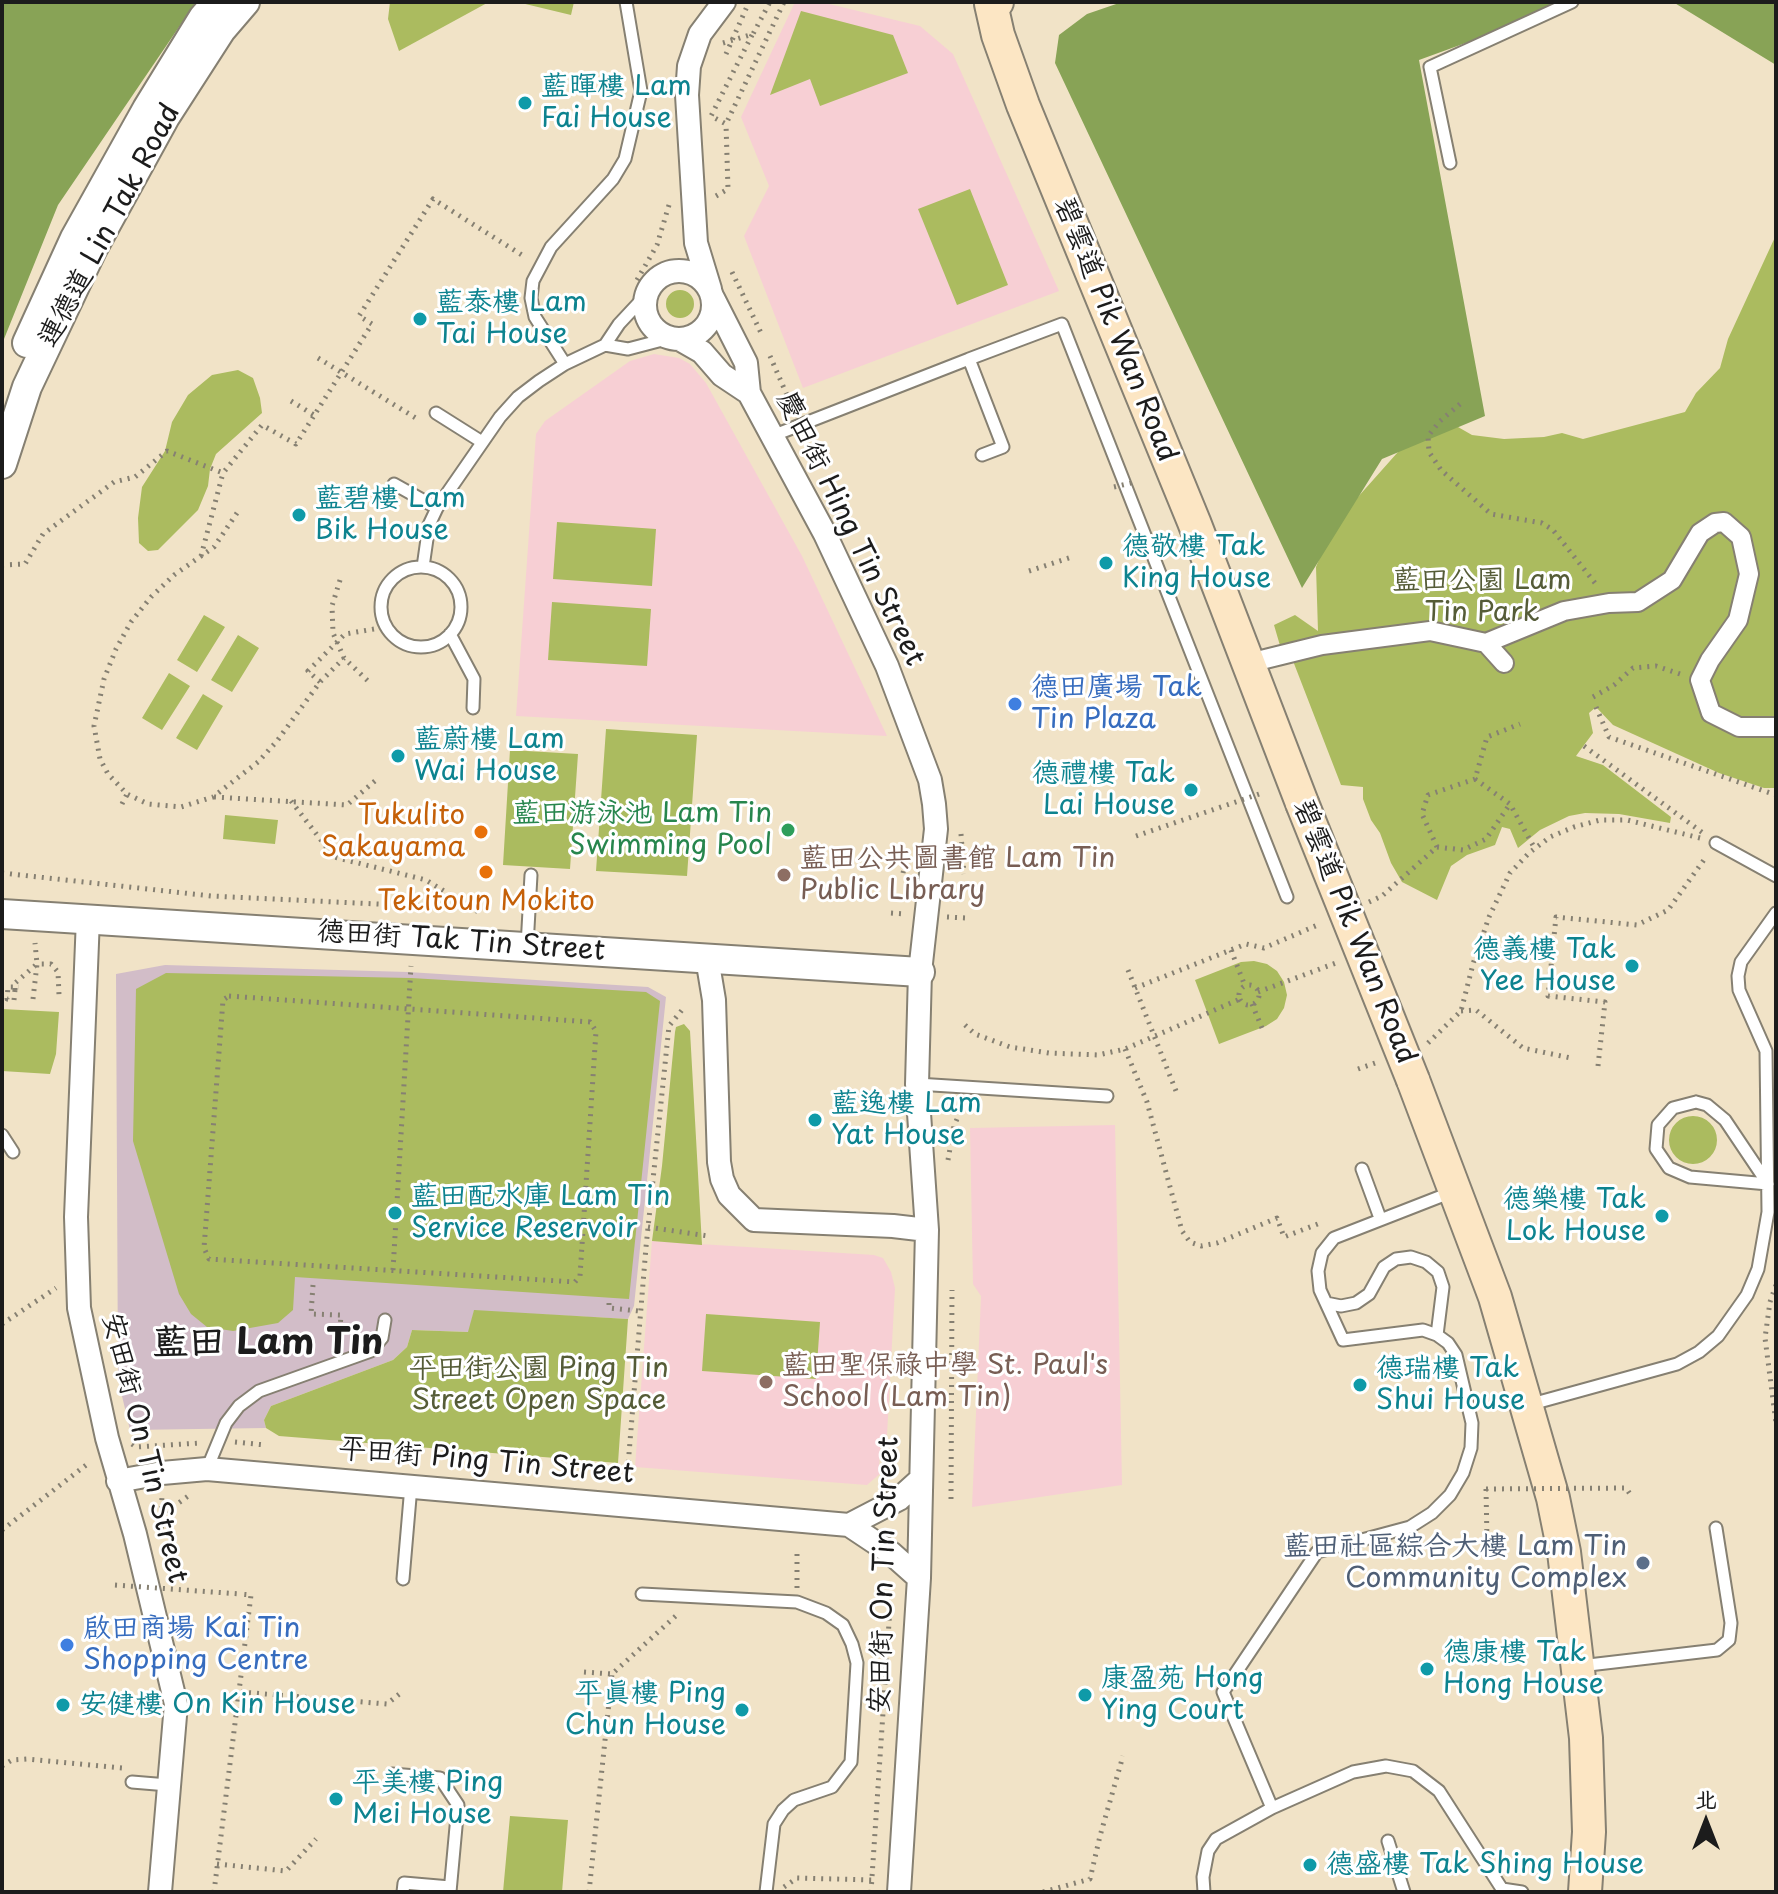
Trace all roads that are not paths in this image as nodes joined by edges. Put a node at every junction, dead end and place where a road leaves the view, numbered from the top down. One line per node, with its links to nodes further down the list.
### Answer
1 (217, 2): 15 (street, 連德道 Lin Tak Road)
2 (245, 2): 20 (street, 連德道 Lin Tak Road)
3 (626, 2): 13 (lane)
4 (724, 2): 9 (street, 慶田街 Hing Tin Street)
5 (1572, 2): 7 (lane)
6 (987, 3): 26 (main road, 碧雲道 Pik Wan Road)
7 (1450, 163)
8 (639, 291): 9 (street); 10 (street, 慶田街 Hing Tin Street); 11 (lane)
9 (712, 294): 10 (street); 14 (street, 慶田街 Hing Tin Street)
10 (675, 339): 11 (lane); 14 (street, 慶田街 Hing Tin Street)
11 (605, 345): 13 (lane)
12 (969, 359): 17 (lane); 19 (lane); 33 (lane)
13 (565, 364): 18 (lane)
14 (749, 393): 17 (street, 慶田街 Hing Tin Street)
15 (2, 407)
16 (436, 413): 18 (lane)
17 (771, 436): 39 (street, 慶田街 Hing Tin Street)
18 (482, 442): 22 (lane)
19 (982, 455)
20 (2, 464)
21 (394, 484): 22 (lane)
22 (437, 508): 23 (lane)
23 (423, 567): 24 (lane); 24 (lane)
24 (450, 634): 28 (lane)
25 (1486, 643): 26 (street); 27 (street); 29 (street)
26 (1249, 663): 46 (main road, 碧雲道 Pik Wan Road, bridge)
27 (1504, 663)
28 (473, 708)
29 (1776, 727)
30 (1716, 843): 32 (lane)
31 (531, 875): 37 (lane)
32 (1776, 876)
33 (1287, 897)
34 (1776, 913): 45 (lane)
35 (2, 914): 36 (street, 德田街 Tak Tin Street)
36 (88, 918): 37 (street, 德田街 Tak Tin Street); 55 (street, 安田街 On Tin Street)
37 (527, 946): 38 (street, 德田街 Tak Tin Street)
38 (707, 958): 39 (street, 德田街 Tak Tin Street); 48 (street)
39 (920, 972): 40 (street, 安田街 On Tin Street)
40 (917, 1084): 41 (lane); 48 (street, 安田街 On Tin Street)
41 (1107, 1096)
42 (2, 1135): 43 (lane)
43 (13, 1152)
44 (1362, 1169): 47 (lane)
45 (1768, 1184): 45 (lane); 52 (lane)
46 (1456, 1190): 47 (lane); 52 (main road, 碧雲道 Pik Wan Road)
47 (1380, 1218): 49 (lane)
48 (927, 1230): 54 (street, 安田街 On Tin Street)
49 (1326, 1303): 51 (lane); 51 (lane)
50 (385, 1320): 53 (lane)
51 (1437, 1335): 66 (lane)
52 (1528, 1405): 62 (main road, 碧雲道 Pik Wan Road)
53 (207, 1469): 55 (street, 平田街 Ping Tin Street); 56 (street, 平田街 Ping Tin Street)
54 (920, 1480): 57 (street); 59 (street, 安田街 On Tin Street)
55 (118, 1481): 65 (street, 安田街 On Tin Street)
56 (411, 1486): 57 (street, 平田街 Ping Tin Street); 60 (lane)
57 (849, 1525): 59 (street, 平田街 Ping Tin Street)
58 (1716, 1528): 62 (lane)
59 (919, 1578): 73 (street, 安田街 On Tin Street)
60 (403, 1579)
61 (642, 1594): 72 (lane)
62 (1580, 1666): 77 (main road, 碧雲道 Pik Wan Road)
63 (392, 1774): 68 (lane)
64 (132, 1782): 65 (lane)
65 (160, 1784): 70 (street, 安田街 On Tin Street)
66 (1272, 1808): 69 (lane); 74 (lane)
67 (1388, 1841): 75 (lane)
68 (450, 1890): 71 (lane)
69 (1501, 1890): 76 (lane)
70 (160, 1892)
71 (403, 1892)
72 (766, 1892)
73 (899, 1892)
74 (1204, 1892)
75 (1404, 1892)
76 (1522, 1892)
77 (1585, 1892)

